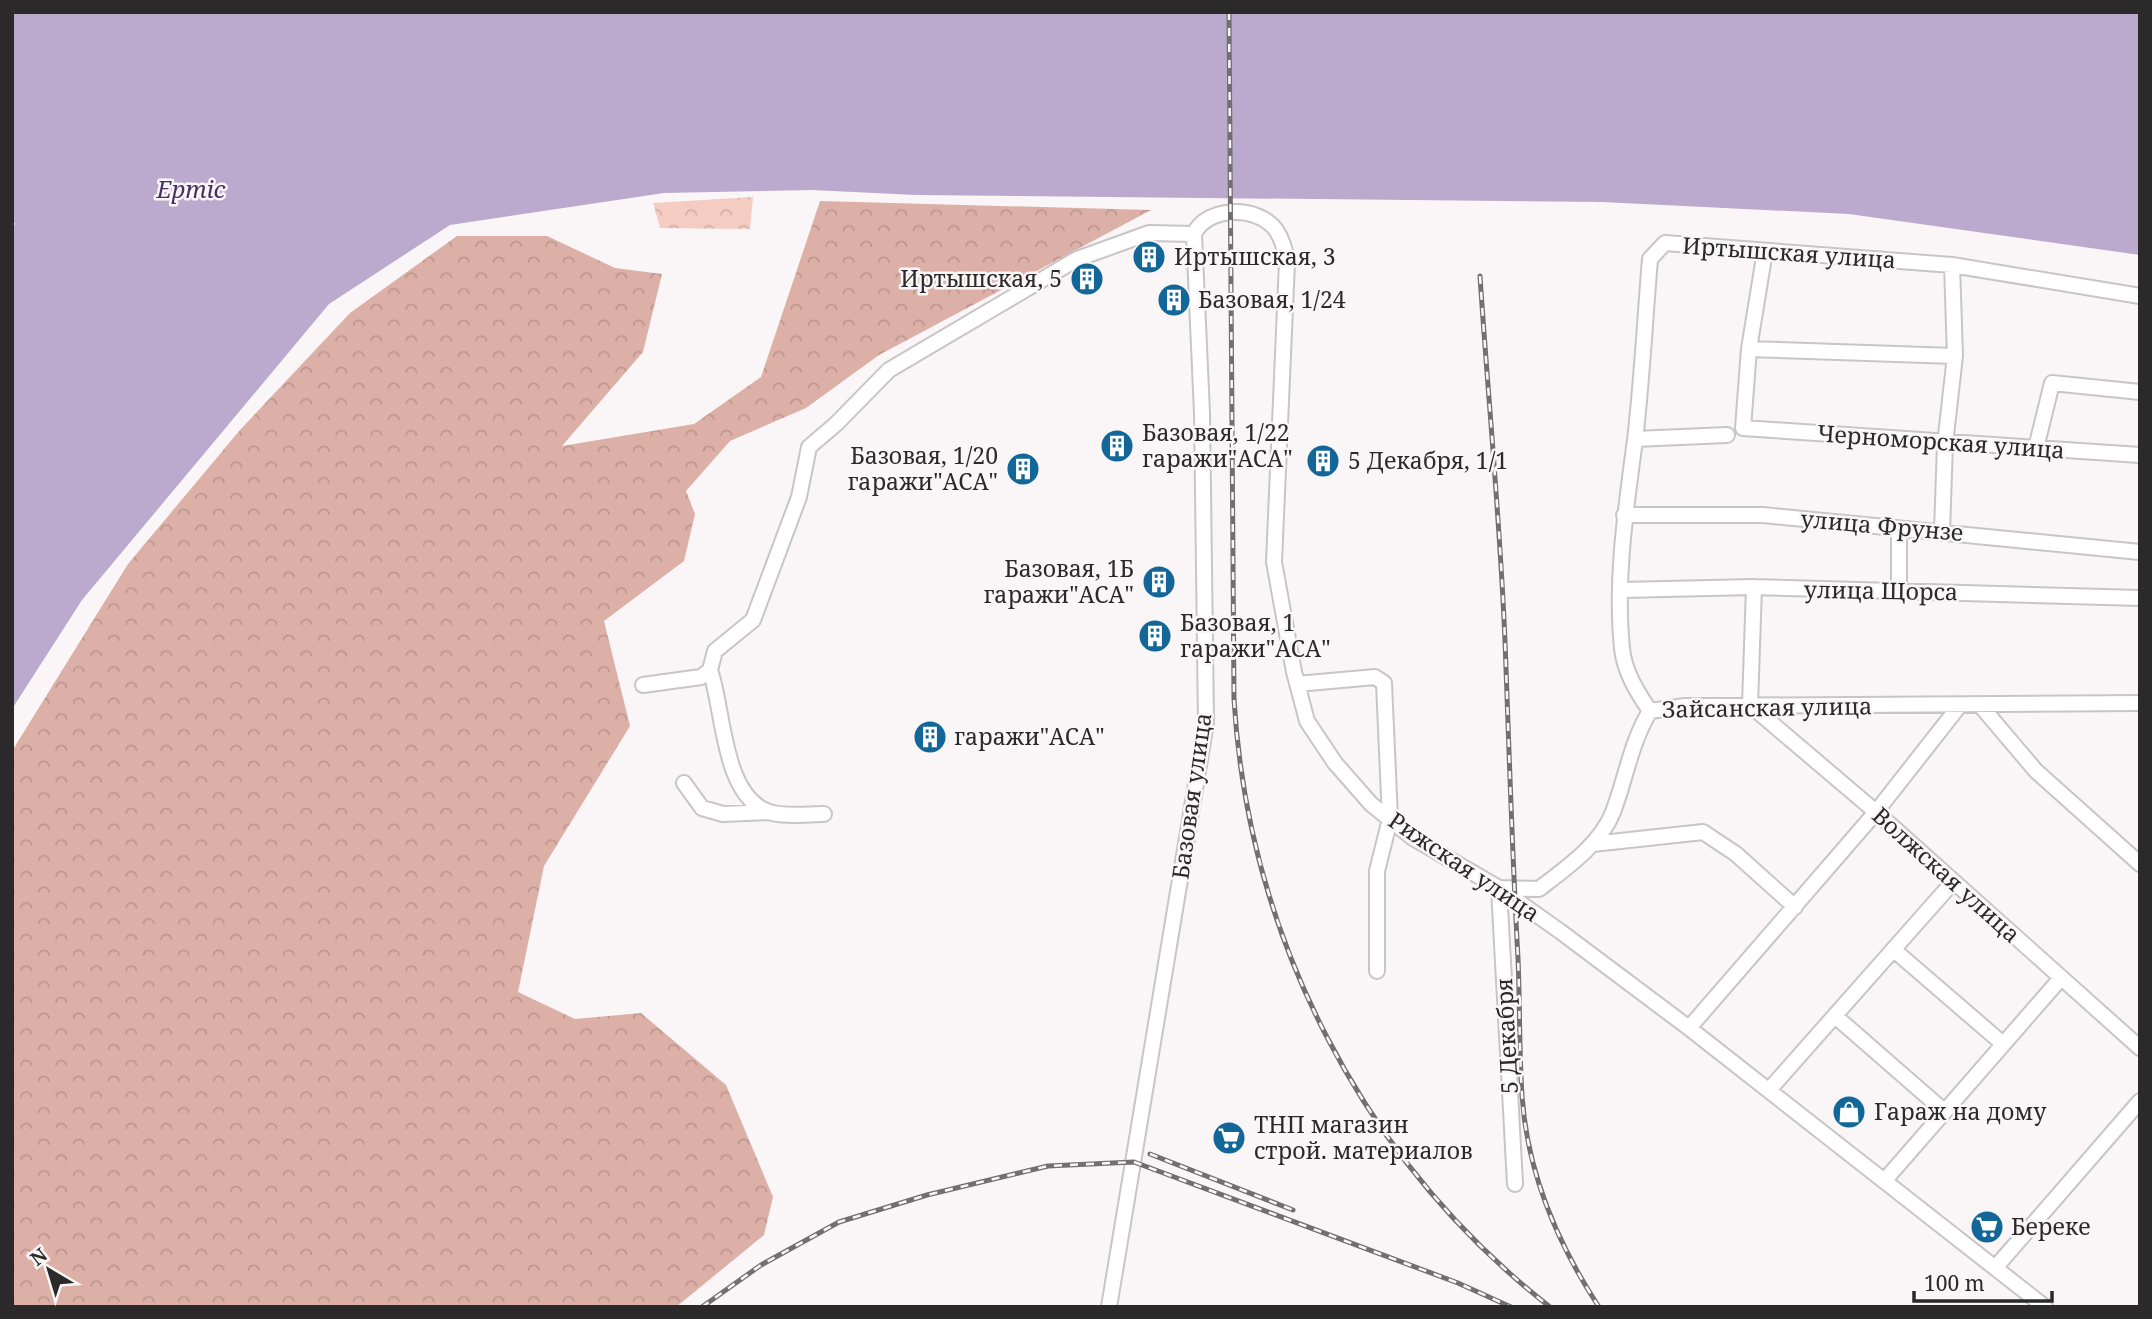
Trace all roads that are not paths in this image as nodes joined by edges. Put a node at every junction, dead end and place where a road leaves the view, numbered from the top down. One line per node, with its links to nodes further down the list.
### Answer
1 (1194, 234): 21 (street); 22 (street, Рижская улица); 52 (street, Базовая улица)
2 (1765, 251): 3 (street, Иртышская улица); 5 (street); 9 (street, Иртышская улица)
3 (1952, 265): 4 (street, Иртышская улица); 6 (street)
4 (2140, 296)
5 (1749, 349): 6 (street); 10 (street, Черноморская улица)
6 (1955, 356): 10 (street)
7 (2140, 392): 11 (street)
8 (1727, 435): 9 (street)
9 (1635, 439): 13 (street, Иртышская улица)
10 (1945, 444): 11 (street, Черноморская улица); 15 (street)
11 (2036, 448): 12 (street, Черноморская улица)
12 (2140, 455)
13 (1624, 515): 14 (street, улица Фрунзе); 18 (street, Иртышская улица)
14 (1899, 528): 15 (street, улица Фрунзе); 19 (street)
15 (1942, 531): 16 (street, улица Фрунзе)
16 (2140, 552)
17 (1754, 587): 18 (street, улица Щорса); 19 (street, улица Щорса); 25 (street)
18 (1621, 590): 28 (street, Иртышская улица)
19 (1899, 591): 20 (street, улица Щорса)
20 (2140, 598)
21 (710, 670): 23 (street); 31 (street)
22 (1297, 684): 33 (street, Рижская улица); 33 (street)
23 (643, 685)
24 (2140, 703): 27 (street, Зайсанская улица)
25 (1750, 705): 26 (street, Зайсанская улица); 28 (street, Зайсанская улица); 30 (street, Волжская улица)
26 (1960, 705): 27 (street, Зайсанская улица); 30 (street)
27 (1980, 705): 35 (street)
28 (1650, 711): 34 (street, Зайсанская улица)
29 (684, 783): 31 (street)
30 (1876, 812): 36 (street, Волжская улица); 38 (street)
31 (769, 813): 32 (street)
32 (824, 814)
33 (1390, 819): 37 (street, Рижская улица); 40 (street)
34 (1594, 844): 37 (street, Зайсанская улица); 38 (street)
35 (2140, 864)
36 (1954, 882): 39 (street); 41 (street, Волжская улица)
37 (1499, 888): 43 (street, Рижская улица); 50 (street, 5 Декабря)
38 (1795, 907): 43 (street)
39 (1894, 950): 42 (street); 44 (street)
40 (1377, 971)
41 (2061, 978): 44 (street); 45 (street, Волжская улица)
42 (1835, 1016): 46 (street); 48 (street)
43 (1689, 1028): 46 (street, Рижская улица)
44 (2003, 1044): 48 (street)
45 (2140, 1048)
46 (1769, 1090): 49 (street, Рижская улица)
47 (2140, 1101): 51 (street)
48 (1944, 1111): 49 (street)
49 (1885, 1180): 51 (street, Рижская улица)
50 (1515, 1184)
51 (1995, 1268): 53 (street, Рижская улица)
52 (1110, 1307)
53 (2045, 1307)

